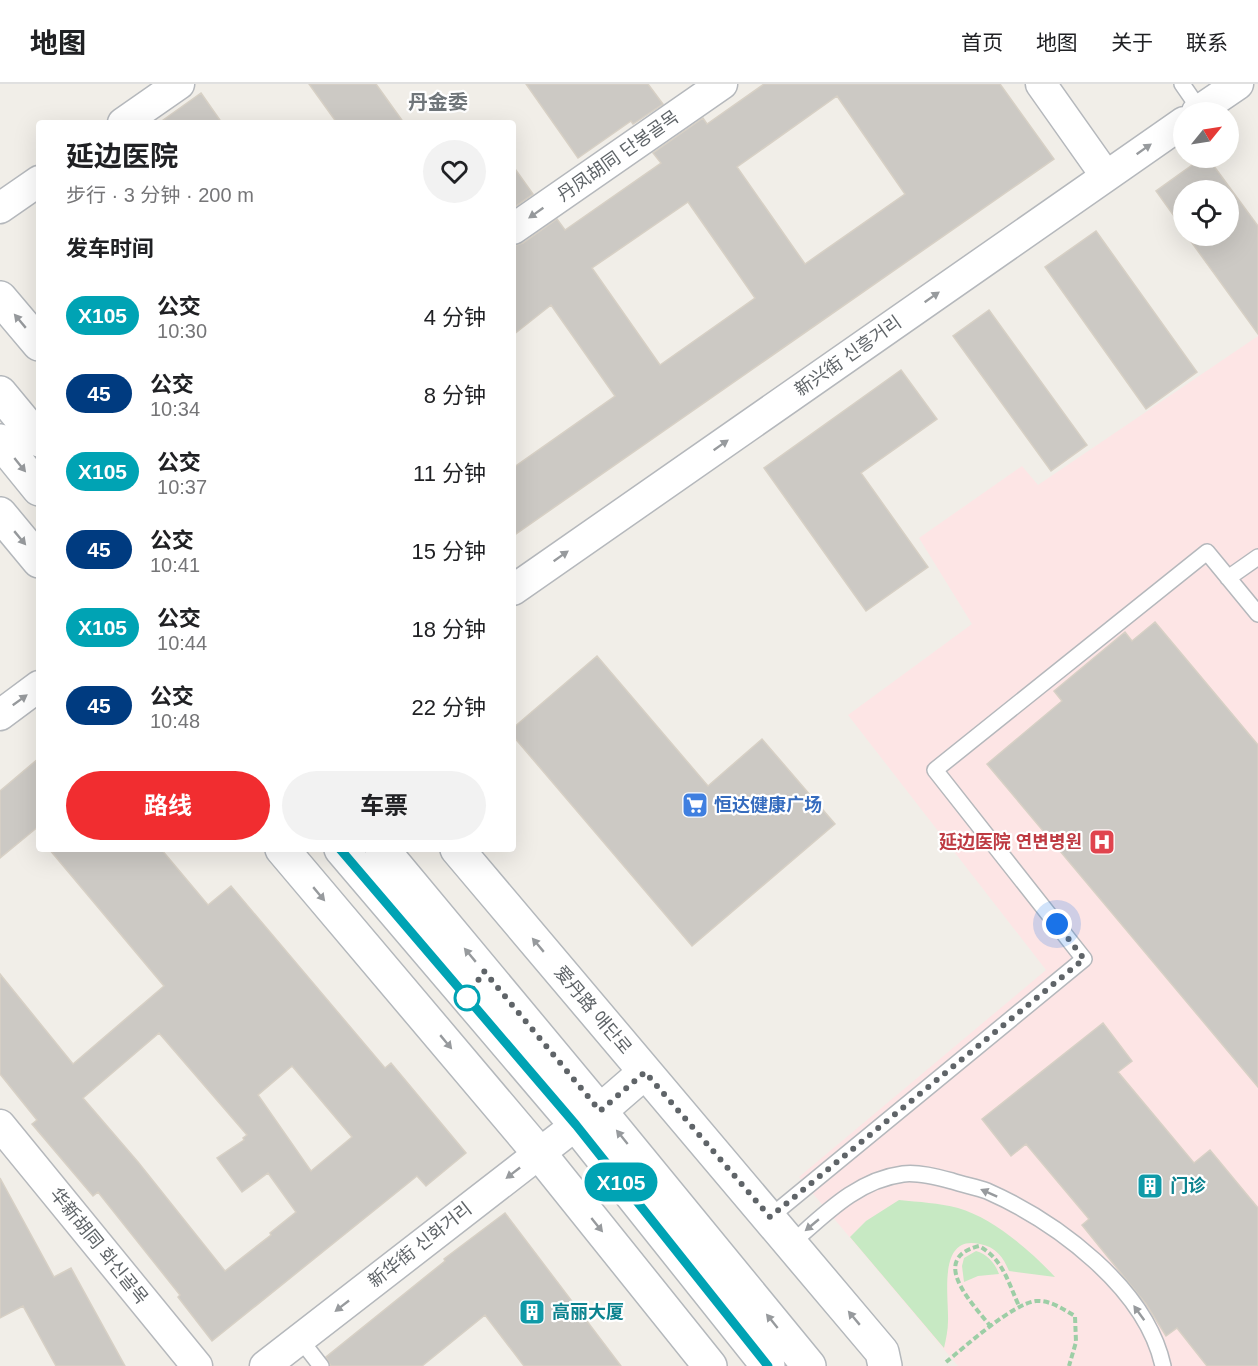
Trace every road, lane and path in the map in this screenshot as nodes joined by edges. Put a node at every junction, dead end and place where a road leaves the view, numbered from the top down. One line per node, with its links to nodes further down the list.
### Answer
1 (178, 84): 8 (street)
2 (1041, 84): 10 (street)
3 (1182, 84): 6 (lane)
4 (1238, 84): 7 (street, 新兴街 신흥거리)
5 (707, 88): 13 (street, 丹凤胡同 단봉골목, one-way to 13)
6 (1189, 102)
7 (1212, 102)
8 (127, 120)
9 (1173, 130): 10 (street, 新兴街 신흥거리, one-way to 9)
10 (1106, 176): 24 (street, 新兴街 신흥거리, one-way to 10)
11 (36, 183): 12 (street)
12 (0, 208)
13 (516, 227)
14 (0, 298): 15 (main road, one-way to 14)
15 (36, 340)
16 (0, 393): 17 (main road)
17 (36, 436)
18 (0, 441): 19 (main road, one-way to 19)
19 (36, 485)
20 (0, 514): 21 (main road, one-way to 21)
21 (36, 557)
22 (1258, 557): 23 (lane)
23 (1228, 578): 25 (lane); 36 (lane)
24 (516, 588)
25 (1258, 614)
26 (36, 688): 27 (street, one-way to 26)
27 (0, 714)
28 (285, 852): 35 (main road, one-way to 35)
29 (343, 852): 33 (main road)
30 (384, 852): 33 (main road, one-way to 30)
31 (460, 852): 32 (main road, 爱丹路 애단로, one-way to 31)
32 (645, 1072): 33 (main road); 36 (main road, 爱丹路 애단로)
33 (588, 1118): 35 (street, 新华街 신화거리); 46 (main road); 47 (main road, one-way to 33)
34 (0, 1125): 42 (street, 华新胡同 화신골목)
35 (539, 1153): 40 (street, 新华街 신화거리, one-way to 40); 45 (main road, one-way to 45)
36 (770, 1217): 37 (main road, 爱丹路 애단로)
37 (792, 1243): 48 (main road, 爱丹路 애단로, one-way to 37); 50 (lane, one-way to 37)
38 (1019, 1306): 39 (path); 39 (path); 49 (path)
39 (991, 1327): 41 (path)
40 (300, 1339): 43 (street, 新华街 신화거리); 44 (lane)
41 (946, 1362)
42 (197, 1366)
43 (265, 1366)
44 (321, 1366)
45 (710, 1366)
46 (768, 1366)
47 (809, 1366)
48 (885, 1366)
49 (1069, 1366)
50 (1163, 1366)

